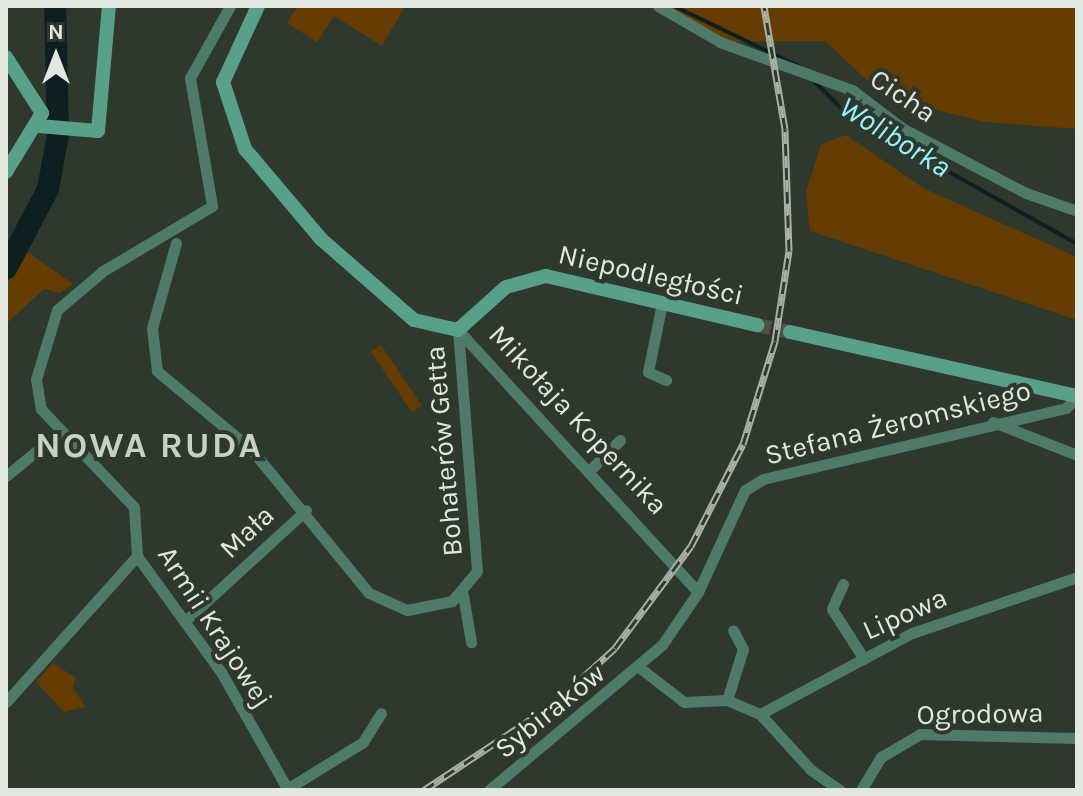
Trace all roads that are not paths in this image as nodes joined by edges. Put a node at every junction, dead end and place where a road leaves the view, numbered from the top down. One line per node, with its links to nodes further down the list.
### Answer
1 (109, 6): 6 (street)
2 (230, 6): 17 (street)
3 (258, 6): 12 (street, Mikołaja Kopernika)
4 (658, 6): 8 (street, Cicha)
5 (6, 57): 6 (street)
6 (43, 127): 7 (street)
7 (6, 172)
8 (1077, 211)
9 (176, 243): 22 (street, Bohaterów Getta)
10 (662, 303): 11 (street, Niepodległości); 12 (street, Niepodległości); 14 (street)
11 (757, 325)
12 (458, 330): 20 (street, Mikołaja Kopernika); 27 (street, Bohaterów Getta)
13 (790, 332): 15 (street)
14 (666, 380)
15 (1077, 396): 16 (street, Stefana Żeromskiego)
16 (992, 422): 19 (street); 26 (street, Stefana Żeromskiego)
17 (61, 431): 21 (street); 23 (street, Armii Krajowej)
18 (620, 440): 20 (street)
19 (1077, 455)
20 (591, 469): 26 (street, Mikołaja Kopernika)
21 (6, 476)
22 (305, 509): 27 (street, Bohaterów Getta); 28 (street, Mała)
23 (137, 556): 28 (street, Armii Krajowej); 34 (street)
24 (1077, 577): 31 (street, Lipowa)
25 (843, 584): 31 (street)
26 (698, 592): 32 (street, Stefana Żeromskiego)
27 (463, 595): 30 (street)
28 (185, 621): 39 (street, Armii Krajowej)
29 (733, 630): 33 (street)
30 (471, 642)
31 (864, 659): 36 (street, Lipowa)
32 (640, 668): 33 (street); 40 (street, Sybiraków)
33 (727, 700): 36 (street)
34 (6, 702)
35 (381, 713): 39 (street)
36 (760, 714): 38 (street)
37 (1077, 738): 43 (street, Ogrodowa)
38 (811, 770): 41 (street); 42 (street)
39 (287, 789)
40 (489, 790)
41 (821, 790)
42 (840, 790)
43 (861, 790)

